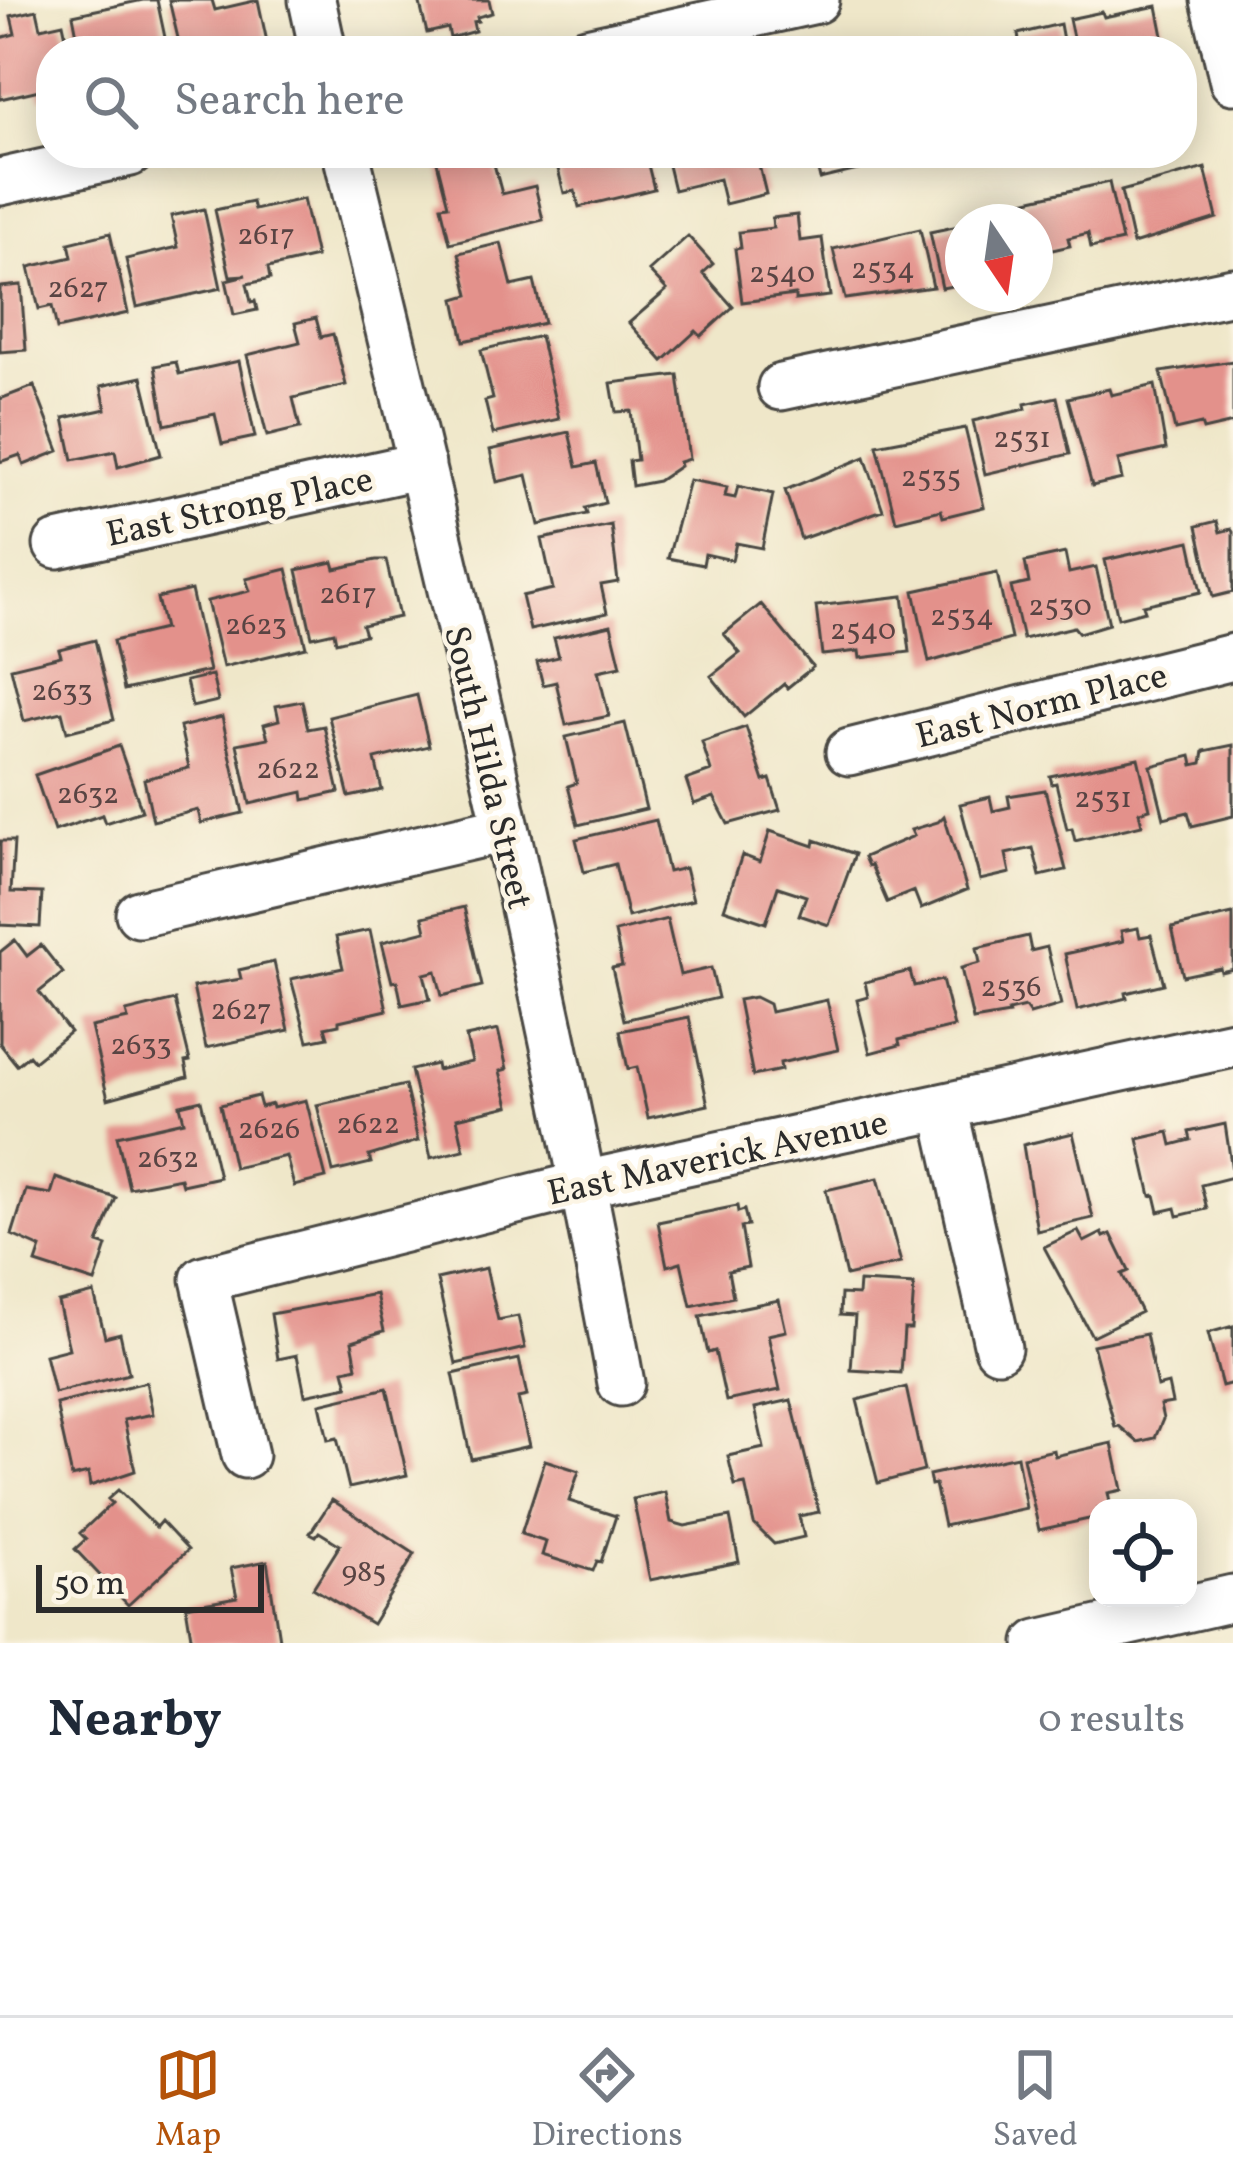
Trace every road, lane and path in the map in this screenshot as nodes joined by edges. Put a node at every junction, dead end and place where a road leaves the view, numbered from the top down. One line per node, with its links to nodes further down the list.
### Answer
1 (311, 0): 4 (street)
2 (816, 0): 5 (street)
3 (1214, 0): 6 (street)
4 (319, 36)
5 (654, 36)
6 (1233, 81)
7 (63, 168): 9 (street)
8 (350, 168): 12 (street, South Hilda Street)
9 (0, 182)
10 (1233, 291): 11 (street)
11 (781, 387)
12 (422, 465): 13 (street, East Strong Place); 16 (street, South Hilda Street)
13 (57, 545)
14 (1233, 657): 15 (street, East Norm Place)
15 (849, 752)
16 (504, 829): 17 (street); 20 (street, South Hilda Street)
17 (139, 914)
18 (1233, 1044): 19 (street, East Maverick Avenue)
19 (944, 1107): 20 (street, East Maverick Avenue); 21 (street)
20 (584, 1184): 22 (street, South Hilda Street); 23 (street, East Maverick Avenue)
21 (998, 1348)
22 (621, 1383)
23 (245, 1455)
24 (1233, 1598): 25 (street)
25 (1038, 1643)

